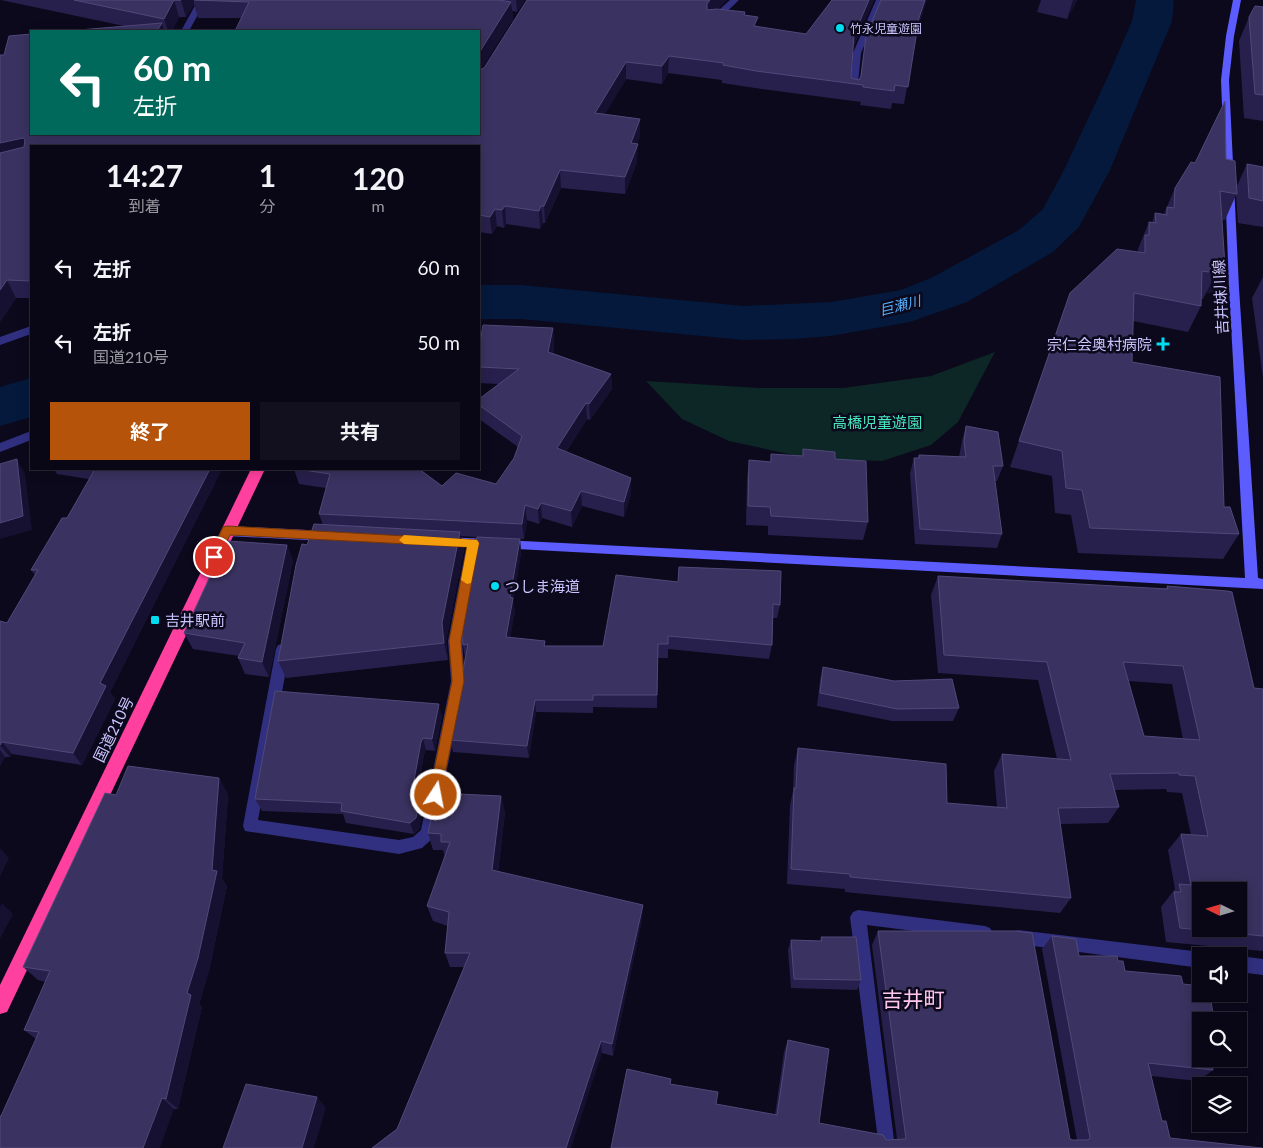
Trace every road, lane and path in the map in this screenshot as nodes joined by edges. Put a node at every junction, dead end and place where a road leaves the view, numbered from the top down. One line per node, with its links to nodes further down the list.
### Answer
1 (202, 0): 6 (street)
2 (735, 0): 5 (street)
3 (880, 0): 7 (street)
4 (1237, 0): 17 (main road, 吉井妹川線)
5 (710, 24)
6 (186, 30)
7 (853, 93)
8 (30, 330): 9 (street)
9 (0, 341)
10 (30, 435): 11 (street)
11 (0, 448)
12 (257, 470): 13 (highway, 国道210号)
13 (227, 530): 14 (main road); 24 (highway, 国道210号)
14 (337, 536)
15 (435, 541): 16 (main road)
16 (474, 543): 17 (main road); 18 (street)
17 (1258, 583)
18 (286, 631)
19 (1031, 939): 20 (street); 21 (street); 25 (street)
20 (1035, 958)
21 (1192, 959)
22 (1247, 965): 23 (street)
23 (1263, 967)
24 (0, 1005)
25 (887, 1148)

